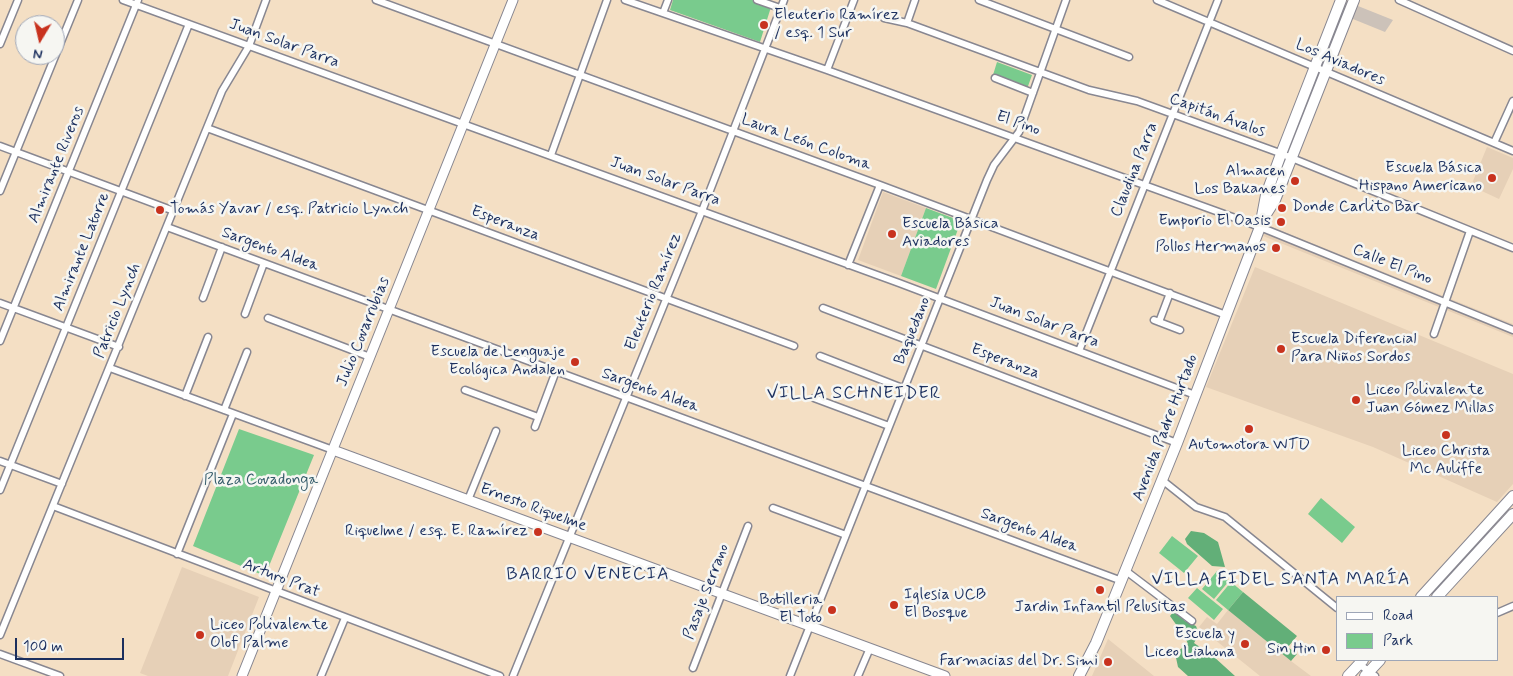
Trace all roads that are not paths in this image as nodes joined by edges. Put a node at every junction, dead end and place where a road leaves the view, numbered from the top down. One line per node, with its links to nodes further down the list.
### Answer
1 (18, 0): 30 (street)
2 (78, 0): 51 (street)
3 (122, 0): 21 (street, Juan Solar Parra)
4 (266, 0): 31 (street, Patricio Lynch)
5 (376, 0): 29 (street, Laura León Coloma)
6 (513, 0): 29 (street, Julio Covarrubias)
7 (607, 0): 39 (street)
8 (625, 0): 23 (street, El Pino)
9 (668, 0): 23 (street)
10 (757, 0): 22 (street)
11 (784, 0): 22 (street, Eleuterio Ramírez)
12 (854, 0): 36 (street)
13 (915, 0): 26 (street)
14 (979, 0): 28 (street)
15 (1066, 0): 28 (street, Baquedano)
16 (1157, 0): 25 (street, Los Aviadores)
17 (1218, 0): 25 (street, Claudina Parra)
18 (1341, 0): 35 (main road, Avenida Padre Hurtado)
19 (1354, 0): 37 (main road, Avenida Padre Hurtado)
20 (1399, 0): 33 (street)
21 (137, 3): 27 (street, Juan Solar Parra); 55 (street, Almirante Riveros)
22 (780, 8): 32 (street, Eleuterio Ramírez)
23 (663, 13): 32 (street, El Pino)
24 (884, 18): 26 (street, Capitán Ávalos)
25 (1209, 22): 35 (street, Los Aviadores); 43 (street, Claudina Parra)
26 (907, 23): 38 (street, Capitán Ávalos)
27 (189, 24): 31 (street, Juan Solar Parra); 59 (street, Almirante Latorre)
28 (1056, 29): 34 (street); 38 (street, Baquedano)
29 (496, 43): 39 (street, Laura León Coloma); 44 (street, Julio Covarrubias)
30 (0, 44)
31 (249, 46): 44 (street, Juan Solar Parra); 45 (street, Patricio Lynch)
32 (765, 48): 36 (street, El Pino); 46 (street, Eleuterio Ramírez)
33 (1513, 51)
34 (1129, 57)
35 (1314, 66): 37 (street, Los Aviadores); 52 (main road, Avenida Padre Hurtado)
36 (826, 70): 47 (street, El Pino)
37 (1326, 71): 48 (street, Los Aviadores); 54 (main road, Avenida Padre Hurtado)
38 (1040, 73): 41 (street, Baquedano); 43 (street, Capitán Ávalos)
39 (581, 74): 46 (street, Laura León Coloma); 53 (street)
40 (995, 78): 41 (street)
41 (1033, 93): 47 (street, Baquedano)
42 (1513, 101): 48 (street)
43 (1172, 114): 52 (street, Capitán Ávalos); 57 (street, Claudina Parra)
44 (463, 123): 53 (street, Juan Solar Parra); 60 (street, Julio Covarrubias)
45 (207, 128): 60 (street, Esperanza); 61 (street, Patricio Lynch)
46 (733, 131): 56 (street, Laura León Coloma); 62 (street, Eleuterio Ramírez)
47 (1016, 138): 57 (street, El Pino); 63 (street, Baquedano)
48 (1494, 143): 50 (street, Los Aviadores)
49 (0, 146): 51 (street)
50 (1513, 151)
51 (16, 152): 55 (street); 58 (street)
52 (1281, 154): 54 (street, Capitán Ávalos); 64 (main road, Avenida Padre Hurtado)
53 (551, 155): 62 (street, Juan Solar Parra)
54 (1292, 158): 64 (main road, Avenida Padre Hurtado); 66 (street, Capitán Ávalos)
55 (69, 171): 59 (street); 78 (street, Almirante Riveros)
56 (880, 185): 63 (street, Laura León Coloma); 70 (street)
57 (1144, 185): 64 (street, El Pino); 71 (street, Claudina Parra)
58 (0, 191)
59 (122, 191): 61 (street); 84 (street, Almirante Latorre)
60 (428, 210): 74 (street, Esperanza); 80 (street, Julio Covarrubias)
61 (174, 211): 65 (street, Patricio Lynch)
62 (702, 211): 70 (street, Juan Solar Parra); 74 (street, Eleuterio Ramírez)
63 (972, 219): 71 (street, Laura León Coloma); 75 (street, Baquedano)
64 (1262, 223): 76 (street, Calle El Pino); 82 (main road, Avenida Padre Hurtado)
65 (167, 226): 67 (street, Sargento Aldea); 92 (street, Patricio Lynch)
66 (1470, 231): 68 (street, Capitán Ávalos); 76 (street)
67 (222, 247): 69 (street, Sargento Aldea); 73 (street)
68 (1513, 248)
69 (264, 262): 80 (street, Sargento Aldea); 81 (street)
70 (848, 265): 75 (street, Juan Solar Parra)
71 (1110, 270): 72 (street, Laura León Coloma); 93 (street, Claudina Parra)
72 (1170, 293): 82 (street, Laura León Coloma); 85 (street)
73 (203, 298)
74 (666, 299): 90 (street, Esperanza); 103 (street, Eleuterio Ramírez)
75 (941, 299): 91 (street, Baquedano); 93 (street, Juan Solar Parra)
76 (1446, 302): 86 (street, Calle El Pino); 87 (street)
77 (0, 303): 78 (street)
78 (13, 308): 84 (street); 89 (street, Almirante Riveros)
79 (823, 308): 91 (street, Esperanza)
80 (389, 309): 96 (street, Julio Covarrubias); 98 (street, Sargento Aldea)
81 (245, 314)
82 (1226, 315): 101 (main road, Avenida Padre Hurtado)
83 (268, 318): 96 (street)
84 (66, 328): 92 (street); 114 (street, Almirante Latorre)
85 (1180, 330)
86 (1513, 330)
87 (1434, 334)
88 (208, 337): 102 (street)
89 (0, 341)
90 (794, 346)
91 (923, 346): 99 (street, Baquedano); 111 (street, Esperanza)
92 (118, 347): 97 (street, Patricio Lynch)
93 (1079, 351): 101 (street, Juan Solar Parra)
94 (247, 352): 105 (street)
95 (820, 356): 99 (street)
96 (370, 357): 112 (street, Julio Covarrubias)
97 (110, 368): 102 (street, Ernesto Riquelme); 116 (street, Patricio Lynch)
98 (556, 371): 103 (street, Sargento Aldea); 107 (street)
99 (905, 389): 108 (street, Baquedano)
100 (465, 390): 107 (street)
101 (1196, 395): 111 (main road, Avenida Padre Hurtado)
102 (185, 396): 105 (street, Ernesto Riquelme)
103 (627, 397): 117 (street, Sargento Aldea); 126 (street, Eleuterio Ramírez)
104 (814, 398): 108 (street)
105 (224, 410): 106 (street, Ernesto Riquelme)
106 (233, 414): 112 (street, Ernesto Riquelme); 127 (street)
107 (538, 417): 109 (street)
108 (890, 426): 117 (street, Baquedano)
109 (535, 427)
110 (496, 430): 120 (street)
111 (1177, 443): 115 (main road, Avenida Padre Hurtado)
112 (333, 450): 120 (street, Ernesto Riquelme); 130 (street, Julio Covarrubias)
113 (0, 461): 114 (street)
114 (10, 465): 116 (street); 118 (street, Almirante Latorre)
115 (1162, 480): 128 (main road, Avenida Padre Hurtado); 136 (street)
116 (62, 484): 121 (street, Patricio Lynch)
117 (865, 485): 125 (street, Baquedano); 128 (street, Sargento Aldea)
118 (0, 490)
119 (1513, 496): 129 (main road)
120 (468, 500): 126 (street, Ernesto Riquelme)
121 (53, 506): 127 (street, Arturo Prat); 140 (street, Patricio Lynch)
122 (773, 508): 125 (street)
123 (1513, 514): 134 (main road)
124 (748, 526): 131 (street, Pasaje Serrano)
125 (846, 535): 141 (street, Baquedano)
126 (569, 537): 131 (street, Ernesto Riquelme); 154 (street, Eleuterio Ramírez)
127 (177, 554): 130 (street, Arturo Prat)
128 (1124, 576): 139 (street, Sargento Aldea); 143 (main road, Avenida Padre Hurtado)
129 (1429, 589): 132 (main road); 133 (street)
130 (275, 592): 138 (street, Arturo Prat); 151 (street, Julio Covarrubias)
131 (722, 594): 141 (street, Ernesto Riquelme); 148 (street, Pasaje Serrano)
132 (1422, 596)
133 (1437, 596)
134 (1439, 596)
135 (1513, 606): 137 (street)
136 (1336, 607)
137 (1498, 613)
138 (345, 618): 152 (street); 153 (street, Arturo Prat)
139 (1192, 621)
140 (3, 622): 142 (street, Patricio Lynch)
141 (810, 626): 144 (street, Ernesto Riquelme); 155 (street, Baquedano)
142 (0, 635)
143 (1095, 647): 158 (main road, Avenida Padre Hurtado); 159 (main road, Avenida Padre Hurtado)
144 (870, 648): 156 (street); 157 (street, Ernesto Riquelme)
145 (0, 654): 150 (street)
146 (1379, 661): 149 (main road)
147 (1361, 662): 149 (street); 160 (main road)
148 (693, 668)
149 (1370, 675)
150 (60, 676)
151 (242, 676)
152 (321, 676)
153 (500, 676)
154 (513, 676)
155 (790, 676)
156 (858, 676)
157 (945, 676)
158 (1079, 676)
159 (1087, 676)
160 (1348, 676)

